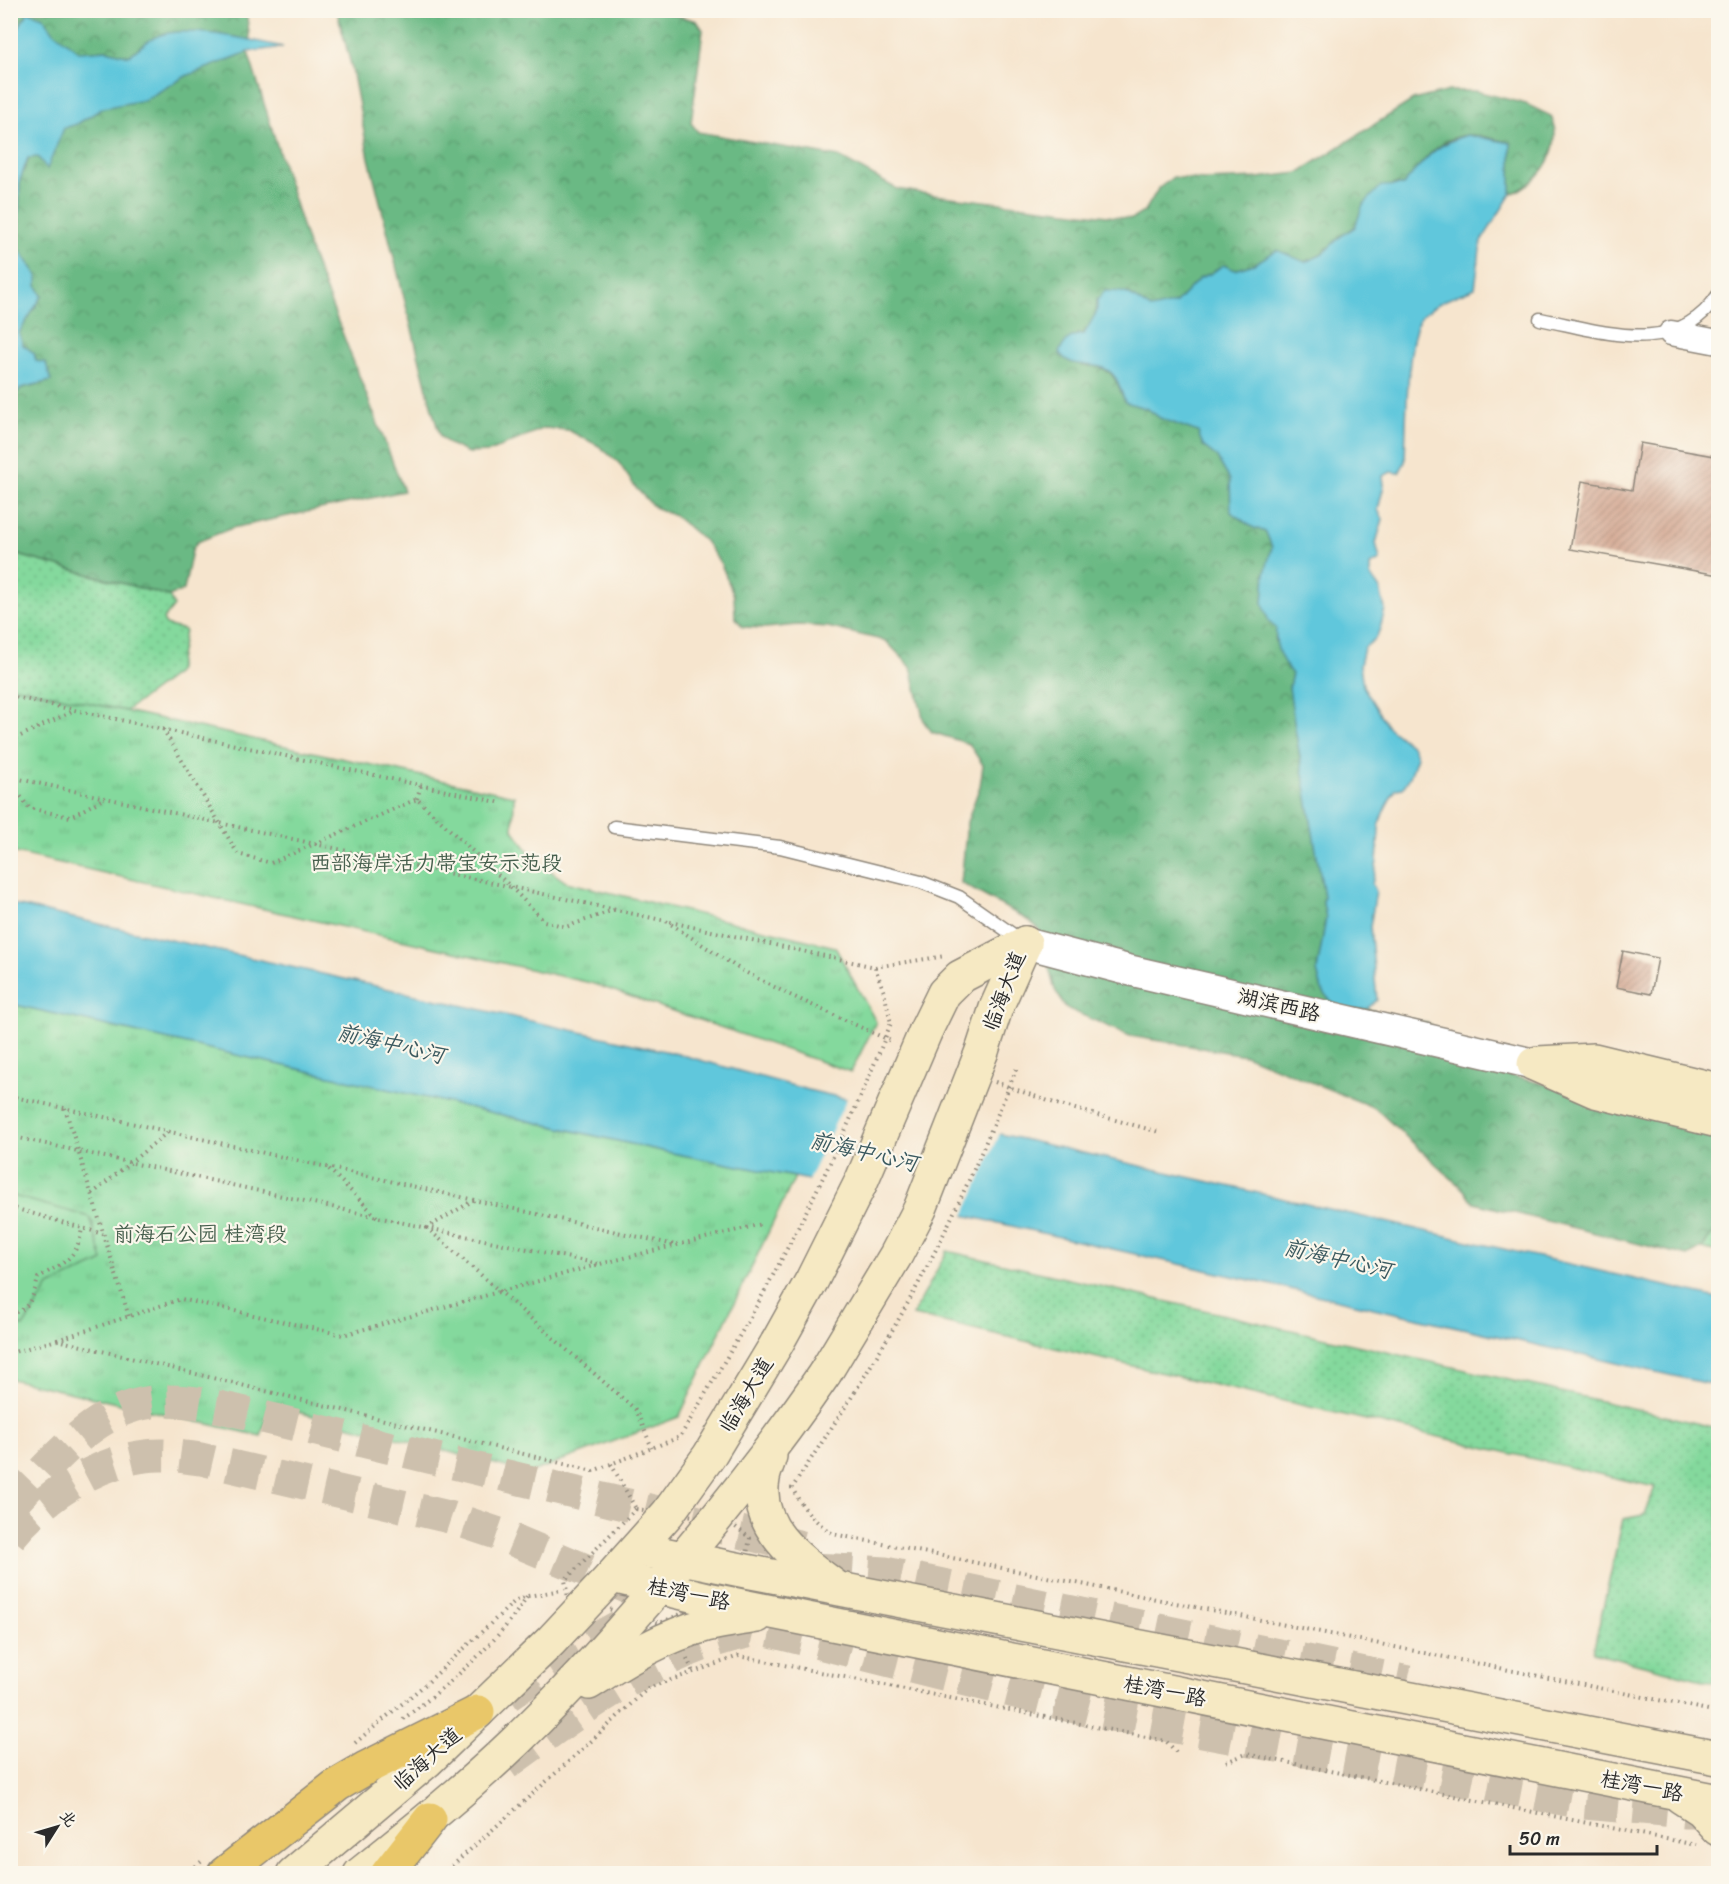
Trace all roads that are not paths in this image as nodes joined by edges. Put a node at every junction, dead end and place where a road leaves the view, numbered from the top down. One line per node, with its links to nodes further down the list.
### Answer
1 (1719, 295): 3 (lane)
2 (1540, 319): 3 (lane)
3 (1671, 333): 4 (street)
4 (1719, 342)
5 (614, 827): 6 (lane)
6 (1025, 944): 7 (street, 湖滨西路); 10 (main road, 临海大道, bridge); 11 (main road, 临海大道, bridge)
7 (1534, 1064): 8 (main road, 湖滨西路); 9 (main road, 湖滨西路)
8 (1719, 1090)
9 (1719, 1121)
10 (773, 1448): 12 (main road, 临海大道); 15 (main road)
11 (638, 1549): 12 (main road, 桂湾一路); 13 (main road, 临海大道)
12 (684, 1559): 14 (main road, 临海大道); 15 (main road, 桂湾一路)
13 (612, 1576): 14 (main road, 桂湾一路); 17 (main road, 临海大道)
14 (658, 1588): 16 (main road, 桂湾一路); 18 (main road, 临海大道)
15 (839, 1589): 19 (main road, 桂湾一路)
16 (776, 1612): 18 (main road); 20 (main road, 桂湾一路)
17 (478, 1712): 24 (main road); 25 (main road, 临海大道)
18 (545, 1712): 22 (main road, 临海大道)
19 (1715, 1756)
20 (1674, 1793): 21 (main road, 桂湾一路); 23 (main road)
21 (1719, 1801)
22 (430, 1818): 26 (main road, 临海大道); 27 (main road)
23 (1710, 1840)
24 (214, 1866)
25 (293, 1874)
26 (360, 1874)
27 (387, 1874)

